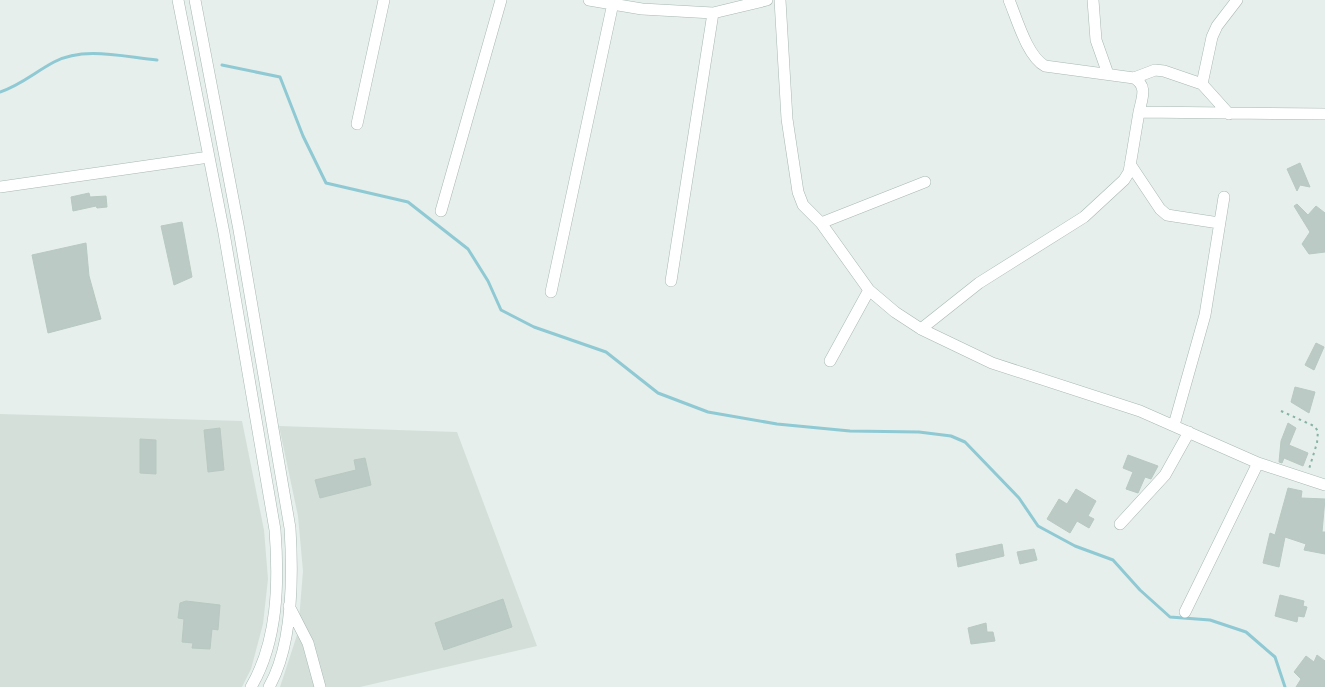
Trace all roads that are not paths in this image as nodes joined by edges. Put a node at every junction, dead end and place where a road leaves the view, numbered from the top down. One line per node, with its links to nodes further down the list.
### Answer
1 (178, 0): 21 (street)
2 (195, 0): 40 (street)
3 (384, 0): 20 (street)
4 (501, 0): 26 (street)
5 (589, 0): 11 (street)
6 (767, 0): 13 (street)
7 (780, 0): 27 (street)
8 (1009, 0): 14 (street)
9 (1093, 0): 14 (street)
10 (1237, 0): 16 (street)
11 (613, 4): 12 (street); 31 (street)
12 (642, 4): 13 (street)
13 (713, 13): 29 (street)
14 (1108, 74): 15 (street)
15 (1134, 78): 16 (street); 17 (street)
16 (1202, 84): 18 (street)
17 (1139, 112): 18 (street); 22 (street)
18 (1229, 114): 19 (street)
19 (1325, 114)
20 (357, 124)
21 (209, 158): 24 (street); 39 (street)
22 (1130, 164): 28 (street); 32 (street)
23 (925, 182): 27 (street)
24 (0, 187)
25 (1224, 197): 28 (street)
26 (441, 211)
27 (820, 223): 30 (street)
28 (1219, 223): 34 (street)
29 (670, 281)
30 (869, 290): 32 (street); 33 (street)
31 (551, 292)
32 (921, 329): 34 (street)
33 (830, 361)
34 (1174, 425): 35 (street)
35 (1189, 432): 36 (street); 38 (street)
36 (1258, 463): 37 (street); 41 (street)
37 (1325, 485)
38 (1120, 524)
39 (277, 583): 40 (street); 42 (street)
40 (289, 605): 43 (street); 44 (street)
41 (1185, 612)
42 (251, 687)
43 (269, 687)
44 (320, 687)

